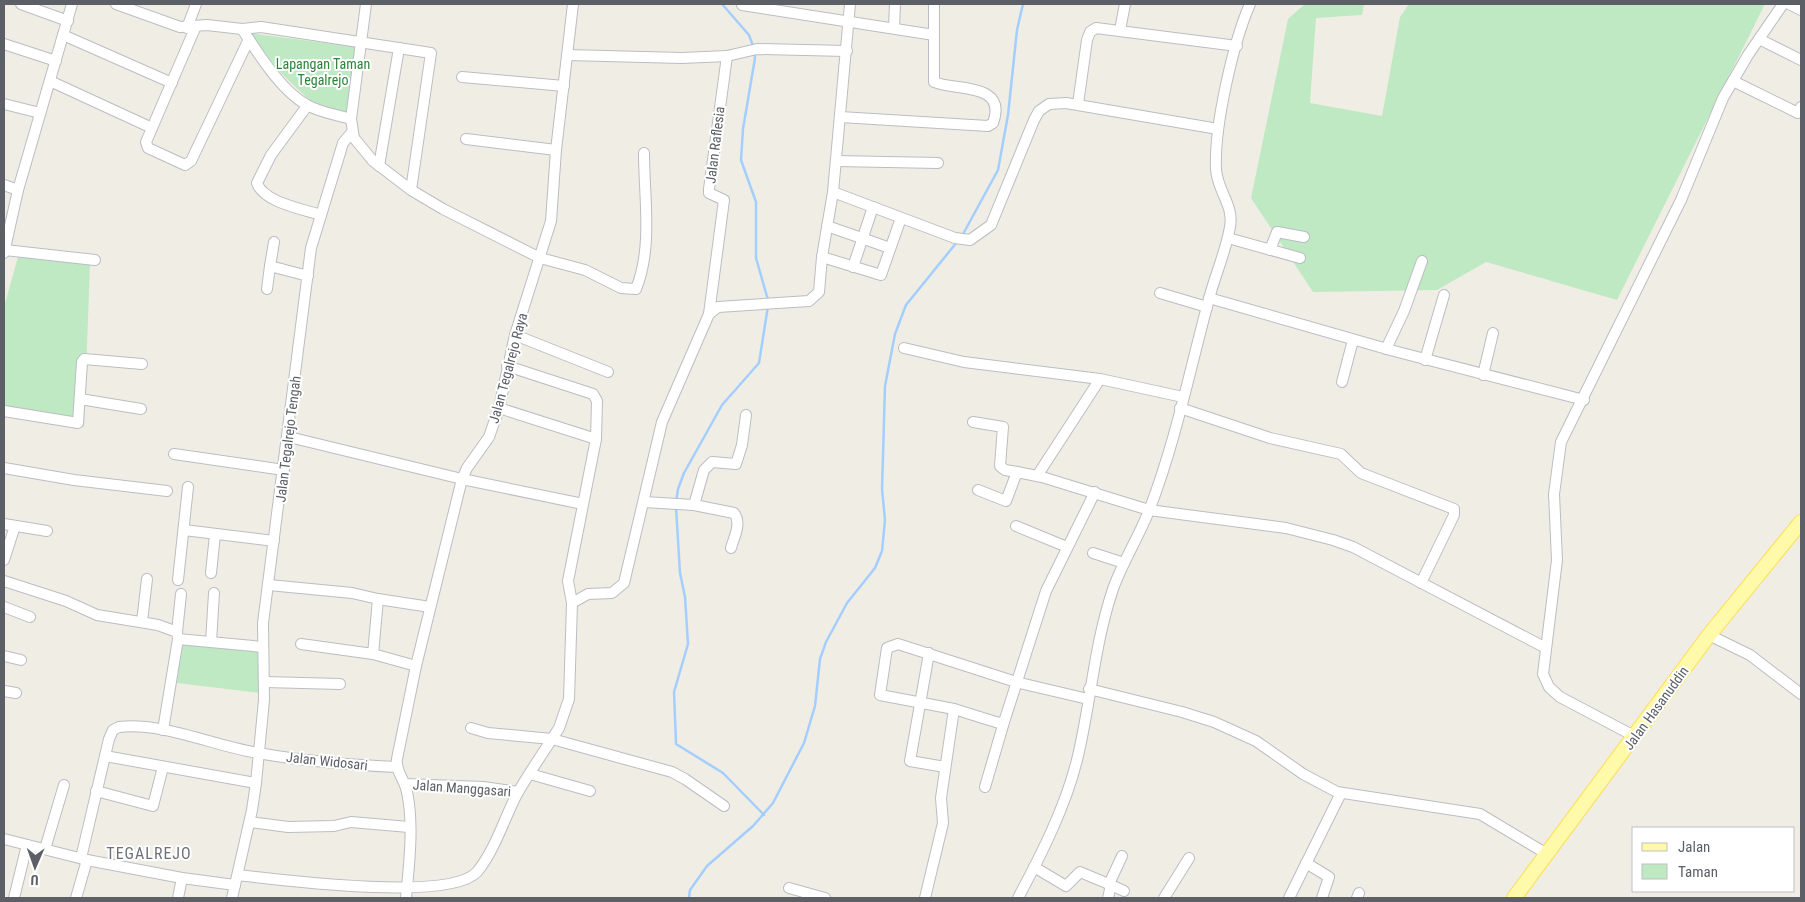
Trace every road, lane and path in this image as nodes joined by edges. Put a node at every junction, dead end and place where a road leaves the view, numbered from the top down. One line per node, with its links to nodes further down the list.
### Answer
1 (21, 4): 16 (street)
2 (72, 4): 16 (street)
3 (116, 4): 18 (street)
4 (196, 4): 18 (street)
5 (366, 4): 26 (street)
6 (572, 4): 31 (street, Jalan Tegalrejo Raya)
7 (850, 4): 17 (street)
8 (895, 4): 19 (street)
9 (934, 4): 23 (street)
10 (1125, 4): 21 (street)
11 (1250, 4): 28 (street)
12 (1783, 4): 25 (street)
13 (1789, 4): 15 (street)
14 (742, 5): 17 (street)
15 (1801, 10)
16 (68, 21): 22 (street)
17 (850, 21): 19 (street); 30 (street)
18 (191, 27): 20 (street); 38 (street)
19 (894, 28): 23 (street)
20 (242, 29): 24 (street); 26 (street)
21 (1120, 30): 28 (street); 41 (street)
22 (63, 35): 34 (street); 38 (street)
23 (934, 35): 45 (street)
24 (249, 39): 42 (street); 47 (street)
25 (1759, 39): 33 (street); 37 (street)
26 (361, 43): 29 (street); 46 (street)
27 (4, 44): 34 (street)
28 (1237, 46): 48 (street)
29 (399, 48): 55 (street); 58 (street)
30 (847, 52): 32 (street); 45 (street)
31 (567, 55): 32 (street); 39 (street, Jalan Tegalrejo Raya)
32 (727, 56): 83 (street, Jalan Raflesia)
33 (1801, 60)
34 (56, 61): 36 (street)
35 (462, 78): 39 (street)
36 (50, 81): 44 (street); 47 (street)
37 (1733, 81): 43 (street); 98 (street)
38 (172, 84): 47 (street)
39 (564, 86): 51 (street, Jalan Tegalrejo Raya)
40 (4, 104): 44 (street)
41 (1078, 104): 48 (street); 62 (street)
42 (307, 106): 46 (street); 61 (street)
43 (1801, 107)
44 (40, 113): 57 (street)
45 (840, 117): 53 (street)
46 (351, 120): 49 (street)
47 (152, 128)
48 (1218, 129): 66 (street)
49 (352, 132): 55 (street); 61 (street, Jalan Tegalrejo Tengah)
50 (466, 138): 51 (street)
51 (556, 150): 72 (street, Jalan Tegalrejo Raya)
52 (644, 153): 72 (street)
53 (836, 160): 54 (street); 59 (street)
54 (938, 163)
55 (379, 166): 58 (street)
56 (4, 185): 57 (street)
57 (18, 190): 70 (street)
58 (411, 190): 72 (street)
59 (833, 192): 60 (street); 63 (street)
60 (873, 207): 62 (street); 65 (street)
61 (321, 215): 78 (street, Jalan Tegalrejo Tengah)
62 (901, 218): 68 (street)
63 (827, 226): 65 (street); 71 (street)
64 (1304, 237): 69 (street)
65 (863, 238): 68 (street); 77 (street)
66 (1228, 238): 69 (street); 82 (street)
67 (274, 242): 76 (street)
68 (890, 248): 77 (street)
69 (1270, 250): 73 (street)
70 (4, 252): 74 (street)
71 (822, 257): 77 (street); 83 (street)
72 (540, 258): 85 (street, Jalan Tegalrejo Raya)
73 (1300, 258)
74 (95, 260)
75 (1422, 261): 88 (street)
76 (270, 266): 78 (street); 79 (street)
77 (853, 267)
78 (308, 276): 105 (street, Jalan Tegalrejo Tengah)
79 (267, 289)
80 (1160, 293): 82 (street)
81 (1444, 295): 89 (street)
82 (1208, 303): 86 (street); 96 (street)
83 (709, 314): 117 (street)
84 (1493, 333): 93 (street)
85 (514, 335): 91 (street, Jalan Tegalrejo Raya); 92 (street)
86 (1353, 340): 88 (street); 95 (street)
87 (904, 348): 94 (street)
88 (1386, 349): 89 (street)
89 (1425, 360): 93 (street)
90 (142, 364): 97 (street)
91 (508, 366): 100 (street, Jalan Tegalrejo Raya); 106 (street)
92 (608, 372)
93 (1483, 375): 98 (street)
94 (1100, 379): 96 (street); 111 (street)
95 (1342, 382)
96 (1183, 397): 101 (street)
97 (80, 399): 99 (street); 102 (street)
98 (1584, 400): 153 (street)
99 (141, 408)
100 (499, 408): 106 (street); 112 (street, Jalan Tegalrejo Raya)
101 (1180, 408): 120 (street); 138 (street)
102 (4, 411)
103 (746, 415): 119 (street)
104 (973, 422): 110 (street)
105 (289, 437): 109 (street, Jalan Tegalrejo Tengah); 112 (street)
106 (596, 439): 118 (street)
107 (174, 454): 109 (street)
108 (4, 468): 114 (street)
109 (284, 470): 128 (street, Jalan Tegalrejo Tengah)
110 (1017, 472): 111 (street); 115 (street)
111 (1037, 476): 116 (street)
112 (462, 479): 118 (street); 145 (street, Jalan Tegalrejo Raya)
113 (188, 488): 125 (street)
114 (167, 490)
115 (978, 490)
116 (1095, 492): 120 (street); 129 (street)
117 (644, 502): 119 (street); 143 (street)
118 (583, 504): 143 (street)
119 (694, 505): 130 (street)
120 (1150, 510): 133 (street); 138 (street)
121 (1801, 522): 148 (main road, Jalan Hasanuddin)
122 (4, 524): 123 (street)
123 (15, 526): 126 (street); 132 (street)
124 (1016, 526): 129 (street)
125 (184, 530): 127 (street); 136 (street)
126 (47, 532)
127 (215, 535): 128 (street); 134 (street)
128 (274, 541): 139 (street, Jalan Tegalrejo Tengah)
129 (1067, 547): 160 (street)
130 (731, 548)
131 (1093, 553): 133 (street)
132 (4, 560)
133 (1124, 563): 164 (street)
134 (211, 573)
135 (147, 579): 147 (street)
136 (178, 580)
137 (4, 581): 147 (street)
138 (1421, 583): 153 (street)
139 (269, 585): 142 (street); 152 (street, Jalan Tegalrejo Tengah)
140 (214, 593): 150 (street)
141 (181, 594): 149 (street)
142 (378, 599): 145 (street); 155 (street)
143 (572, 603): 172 (street)
144 (4, 607): 146 (street)
145 (430, 607): 158 (street, Jalan Tegalrejo Raya)
146 (30, 617)
147 (142, 622): 149 (street)
148 (1711, 632): 165 (street); 171 (main road, Jalan Hasanuddin)
149 (177, 636): 150 (street); 170 (street)
150 (211, 642): 152 (street)
151 (301, 644): 155 (street)
152 (263, 647): 159 (street, Jalan Tegalrejo Tengah)
153 (1546, 648): 171 (street)
154 (929, 653): 160 (street); 166 (street); 166 (street)
155 (374, 654): 158 (street)
156 (4, 656): 157 (street)
157 (21, 660)
158 (416, 666): 176 (street, Jalan Tegalrejo Raya)
159 (265, 682): 161 (street); 173 (street, Jalan Tegalrejo Tengah)
160 (1016, 682): 164 (street); 168 (street)
161 (340, 684)
162 (4, 691): 163 (street)
163 (16, 693)
164 (1089, 694): 186 (street); 198 (street)
165 (1801, 694)
166 (921, 701): 167 (street); 177 (street)
167 (954, 709): 168 (street); 177 (street)
168 (1004, 722): 182 (street)
169 (471, 728): 172 (street)
170 (162, 730): 173 (street, Jalan Widosari); 174 (street, Jalan Widosari)
171 (1636, 737): 193 (main road, Jalan Hasanuddin)
172 (552, 739): 178 (street); 187 (street)
173 (264, 754): 176 (street, Jalan Widosari); 179 (street, Jalan Tegalrejo Tengah)
174 (105, 756): 175 (street); 183 (street)
175 (163, 767): 179 (street); 183 (street)
176 (396, 767): 180 (street)
177 (945, 767): 211 (street)
178 (530, 774): 184 (street); 185 (street)
179 (256, 783): 188 (street, Jalan Tegalrejo Tengah)
180 (405, 784): 184 (street, Jalan Manggasari); 189 (street)
181 (64, 785): 192 (street)
182 (985, 787)
183 (96, 791): 196 (street)
184 (518, 792): 204 (street)
185 (590, 792)
186 (1342, 793): 193 (street); 197 (street)
187 (724, 806)
188 (250, 822): 189 (street); 200 (street, Jalan Tegalrejo Tengah)
189 (409, 827): 204 (street)
190 (4, 839): 191 (street)
191 (28, 844): 192 (street); 206 (street)
192 (45, 849): 196 (street)
193 (1547, 854): 217 (main road, Jalan Hasanuddin)
194 (1122, 856): 201 (street)
195 (1189, 858): 214 (street)
196 (84, 859): 199 (street); 207 (street)
197 (1306, 863): 215 (street); 216 (street)
198 (1034, 867): 201 (street); 212 (street)
199 (182, 878): 200 (street); 208 (street)
200 (236, 880): 204 (street); 209 (street, Jalan Tegalrejo Tengah)
201 (1110, 885): 203 (street); 213 (street)
202 (789, 888): 205 (street)
203 (1124, 891)
204 (407, 894)
205 (804, 896): 210 (street)
206 (14, 898)
207 (76, 898)
208 (178, 898)
209 (232, 898)
210 (825, 898)
211 (925, 898)
212 (1018, 898)
213 (1108, 898)
214 (1164, 898)
215 (1289, 898)
216 (1322, 898)
217 (1514, 898)

